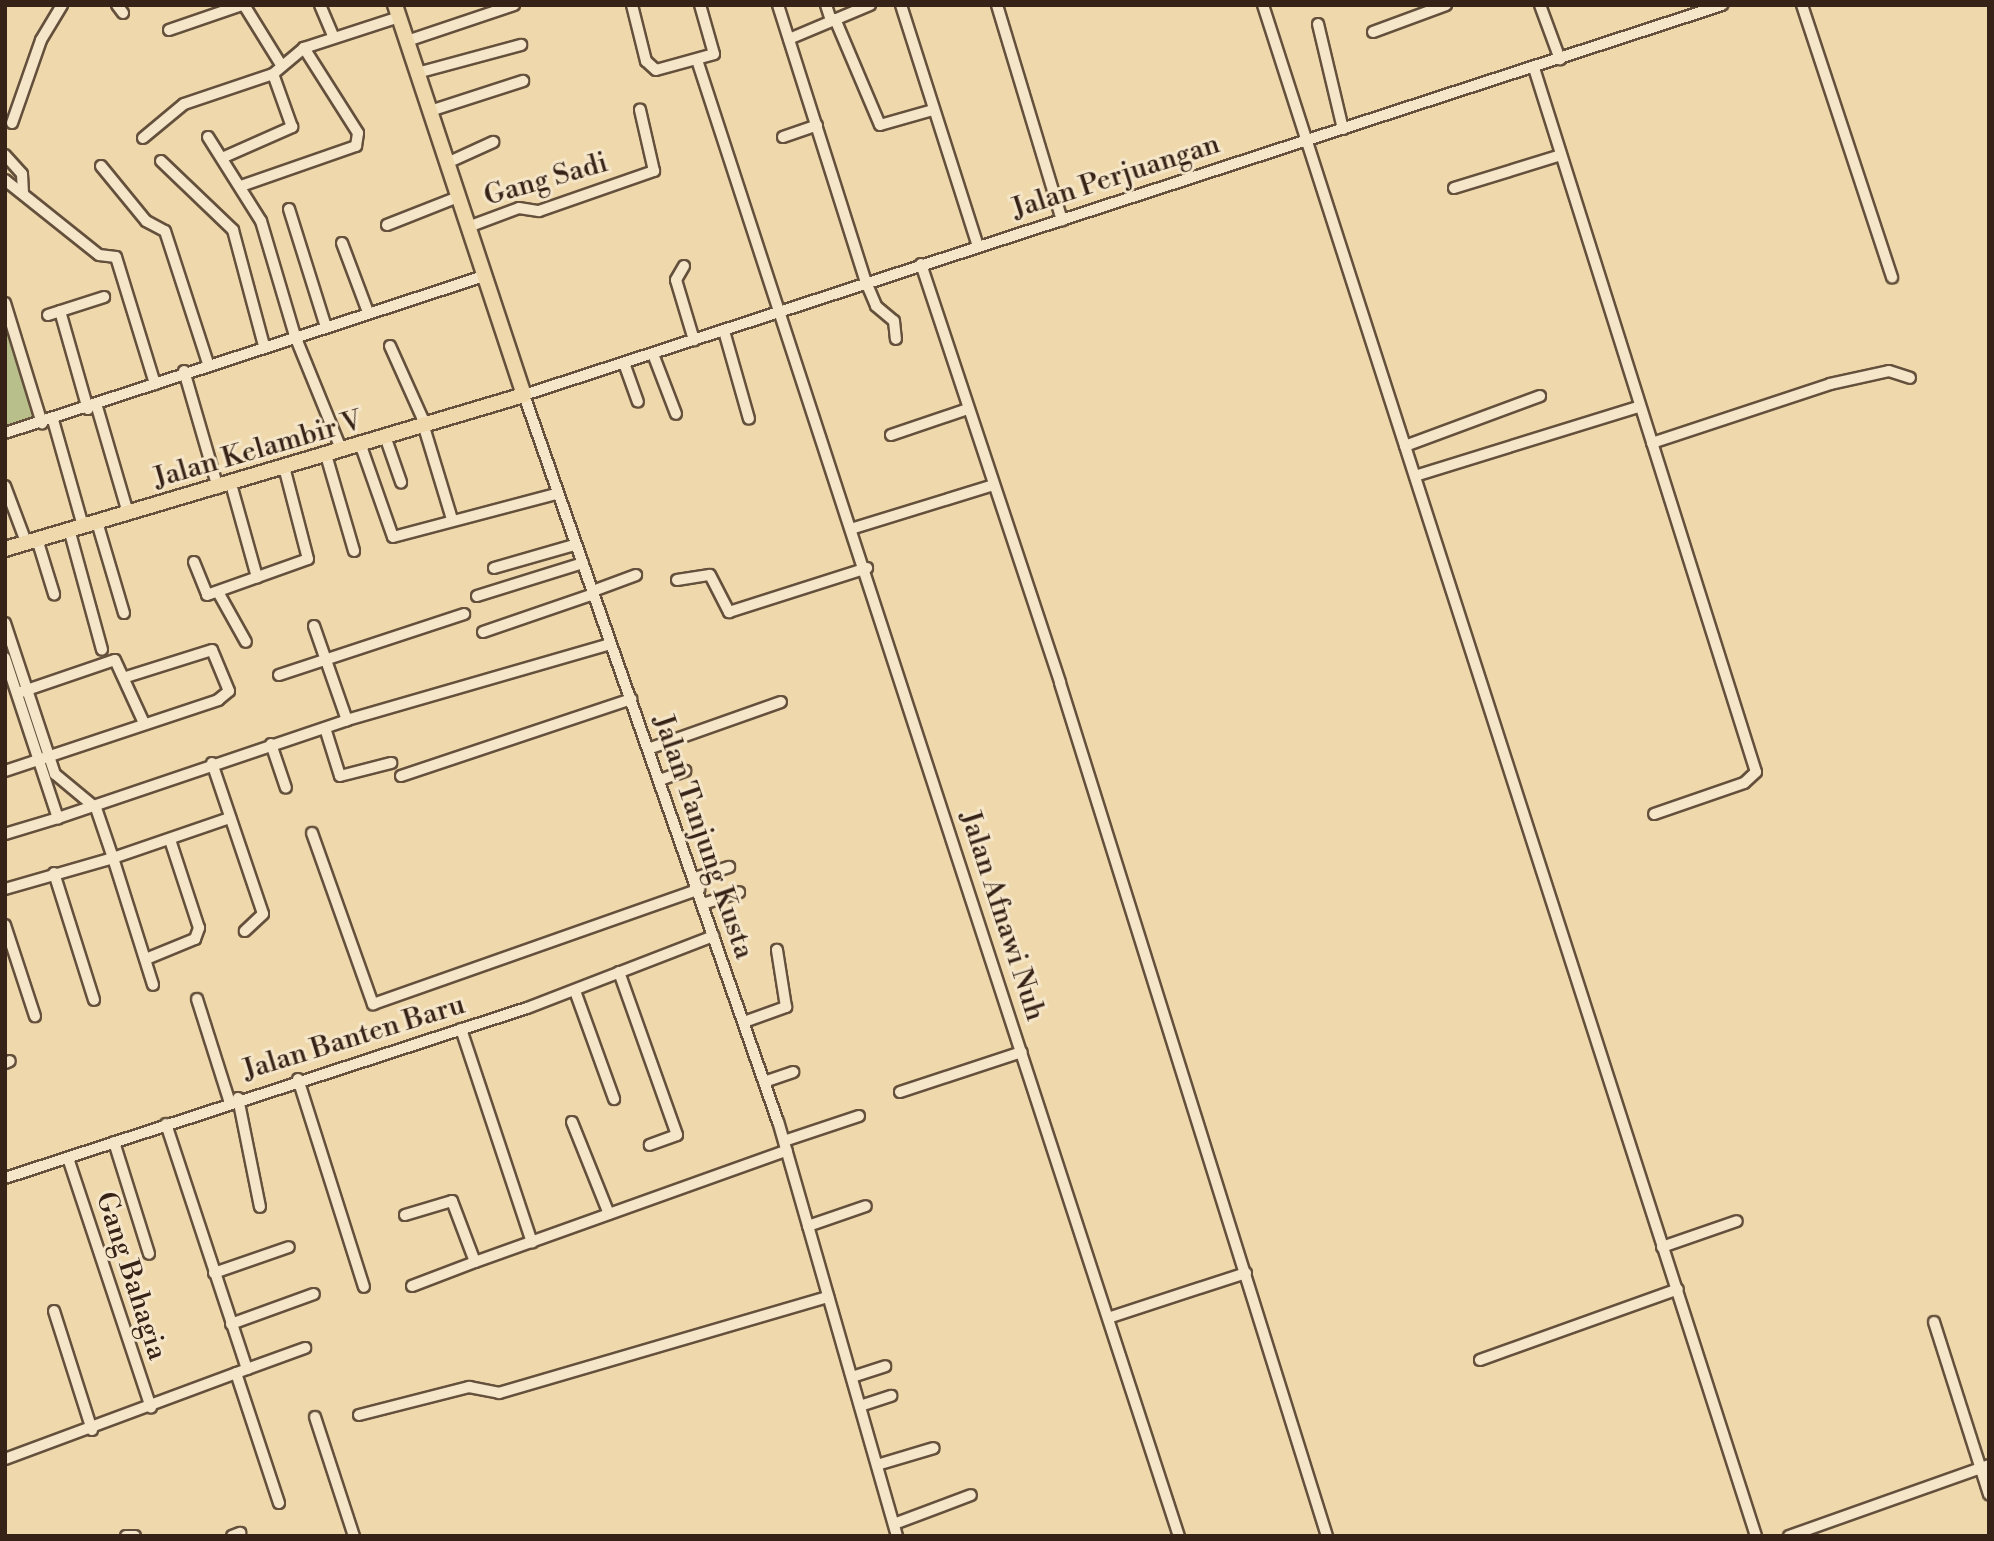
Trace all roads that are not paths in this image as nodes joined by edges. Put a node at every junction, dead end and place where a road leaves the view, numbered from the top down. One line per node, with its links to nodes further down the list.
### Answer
1 (62, 5): 37 (street)
2 (243, 5): 20 (street); 28 (street)
3 (320, 5): 22 (street)
4 (514, 5): 24 (street)
5 (632, 5): 29 (street)
6 (700, 5): 29 (street)
7 (778, 5): 23 (street)
8 (826, 5): 18 (street)
9 (870, 5): 18 (street)
10 (901, 5): 35 (street)
11 (997, 5): 57 (street)
12 (1264, 5): 43 (street)
13 (1446, 5): 21 (street)
14 (1540, 5): 27 (street)
15 (1723, 5): 27 (street, Jalan Perjuangan)
16 (1802, 5): 65 (street)
17 (397, 11): 22 (street); 24 (main road)
18 (833, 19): 23 (street); 35 (street)
19 (1318, 24): 39 (street)
20 (169, 30)
21 (1373, 32)
22 (333, 36): 26 (street)
23 (789, 39): 38 (street)
24 (407, 41): 31 (main road)
25 (521, 45): 31 (street)
26 (304, 48): 28 (street); 52 (street)
27 (1560, 59): 30 (street, Jalan Perjuangan)
28 (280, 63): 32 (street)
29 (698, 63): 70 (street, Jalan Afnawi Nuh)
30 (1534, 68): 39 (street, Jalan Perjuangan); 46 (street)
31 (417, 73): 36 (main road)
32 (273, 74): 42 (street); 47 (street)
33 (523, 81): 36 (street)
34 (640, 110): 59 (street, Gang Sadi)
35 (933, 110): 61 (street)
36 (430, 111): 49 (main road)
37 (12, 123)
38 (817, 125): 41 (street); 66 (street)
39 (1343, 129): 43 (street, Jalan Perjuangan)
40 (208, 137): 47 (street)
41 (783, 137)
42 (143, 138)
43 (1307, 139): 57 (street, Jalan Perjuangan); 101 (street)
44 (493, 142): 49 (street)
45 (5, 155): 54 (street)
46 (1561, 155): 53 (street); 89 (street)
47 (222, 158): 52 (street)
48 (161, 161): 78 (street)
49 (447, 163): 55 (main road)
50 (102, 166): 81 (street)
51 (5, 180): 54 (street)
52 (241, 186): 75 (street)
53 (1454, 188)
54 (23, 192): 85 (street)
55 (458, 197): 58 (street); 59 (main road)
56 (289, 209): 73 (street)
57 (1062, 220): 61 (street, Jalan Perjuangan)
58 (387, 225)
59 (468, 227): 64 (main road)
60 (342, 243): 71 (street)
61 (978, 247): 62 (street, Jalan Perjuangan)
62 (921, 264): 66 (street, Jalan Perjuangan); 91 (street)
63 (684, 267): 76 (street)
64 (484, 276): 71 (street); 86 (main road)
65 (1892, 277)
66 (866, 282): 70 (street, Jalan Perjuangan); 77 (street)
67 (104, 297): 69 (street)
68 (5, 303): 94 (street)
69 (60, 311): 72 (street); 90 (street)
70 (777, 312): 74 (street, Jalan Perjuangan); 114 (street, Jalan Afnawi Nuh)
71 (368, 313): 73 (street)
72 (48, 315)
73 (326, 327): 75 (street)
74 (724, 331): 76 (street, Jalan Perjuangan); 93 (street)
75 (295, 336): 78 (street); 102 (street)
76 (694, 340): 80 (street, Jalan Perjuangan)
77 (896, 340)
78 (264, 346): 81 (street)
79 (390, 346): 95 (street)
80 (653, 354): 82 (street, Jalan Perjuangan); 92 (street)
81 (208, 363): 83 (street)
82 (624, 363): 86 (street, Jalan Perjuangan); 88 (street)
83 (184, 371): 85 (street); 109 (street)
84 (1910, 378): 99 (street)
85 (155, 384): 90 (street)
86 (524, 395): 95 (main road, Jalan Kelambir V); 110 (street, Jalan Tanjung Kusta)
87 (1540, 396): 101 (street)
88 (638, 402)
89 (1639, 407): 99 (street); 105 (street)
90 (93, 408): 94 (street); 111 (street)
91 (968, 409): 97 (street); 107 (street)
92 (676, 414)
93 (749, 419)
94 (47, 422): 96 (street); 113 (street)
95 (425, 426): 98 (main road, Jalan Kelambir V); 112 (street)
96 (5, 433)
97 (891, 435)
98 (386, 439): 100 (main road, Jalan Kelambir V); 106 (street)
99 (1652, 443): 161 (street)
100 (361, 446): 102 (main road, Jalan Kelambir V); 112 (street)
101 (1405, 446): 105 (street)
102 (342, 451): 103 (main road, Jalan Kelambir V)
103 (326, 455): 104 (main road, Jalan Kelambir V); 118 (street)
104 (284, 467): 109 (main road, Jalan Kelambir V); 124 (street)
105 (1415, 476): 209 (street)
106 (401, 482)
107 (994, 485): 114 (street); 214 (street)
108 (5, 486): 115 (street)
109 (224, 486): 111 (main road, Jalan Kelambir V); 124 (street)
110 (556, 494): 112 (street); 116 (street, Jalan Tanjung Kusta)
111 (128, 513): 113 (main road, Jalan Kelambir V)
112 (452, 519)
113 (83, 526): 115 (main road, Jalan Kelambir V); 130 (street); 137 (street)
114 (854, 528): 122 (street, Jalan Afnawi Nuh)
115 (31, 541): 117 (main road, Jalan Kelambir V); 128 (street)
116 (574, 545): 120 (street, Jalan Tanjung Kusta); 121 (street)
117 (5, 549)
118 (354, 551)
119 (194, 562): 126 (street)
120 (583, 563): 127 (street, Jalan Tanjung Kusta); 129 (street)
121 (494, 568)
122 (867, 568): 125 (street); 187 (street, Jalan Afnawi Nuh)
123 (636, 575): 127 (street)
124 (257, 577): 126 (street)
125 (677, 580)
126 (218, 592): 135 (street)
127 (593, 593): 134 (street); 136 (street, Jalan Tanjung Kusta)
128 (54, 594)
129 (477, 596)
130 (124, 613)
131 (464, 614): 139 (street)
132 (5, 623): 142 (street)
133 (314, 626): 139 (street)
134 (483, 632)
135 (246, 642)
136 (610, 644): 143 (street, Jalan Tanjung Kusta); 145 (street)
137 (102, 650)
138 (5, 659): 142 (street)
139 (325, 659): 140 (street); 145 (street)
140 (279, 675)
141 (126, 677): 142 (street); 146 (street); 146 (street)
142 (21, 692): 150 (street)
143 (631, 699): 149 (street, Jalan Tanjung Kusta); 155 (street)
144 (781, 702): 149 (street)
145 (347, 720): 147 (street)
146 (143, 721): 150 (street)
147 (324, 728): 148 (street); 152 (street)
148 (271, 744): 151 (street); 157 (street)
149 (648, 749): 156 (street, Jalan Tanjung Kusta)
150 (42, 758): 153 (street); 158 (street); 159 (street)
151 (212, 763): 160 (street); 163 (street)
152 (391, 764)
153 (5, 771)
154 (685, 771): 156 (street)
155 (401, 776)
156 (660, 780): 170 (street, Jalan Tanjung Kusta)
157 (286, 788)
158 (66, 789): 159 (street); 160 (street)
159 (51, 800): 162 (street)
160 (96, 808): 162 (street); 167 (street)
161 (1654, 814)
162 (58, 818): 165 (street)
163 (230, 818): 166 (street); 175 (street)
164 (312, 832): 170 (street)
165 (5, 834)
166 (170, 841): 167 (street); 178 (street)
167 (113, 858): 169 (street); 178 (street)
168 (729, 867): 170 (street)
169 (54, 873): 171 (street); 183 (street)
170 (697, 883): 173 (street, Jalan Tanjung Kusta)
171 (5, 889)
172 (739, 892): 173 (street)
173 (704, 904): 176 (street, Jalan Tanjung Kusta)
174 (5, 925): 184 (street)
175 (245, 931)
176 (714, 936): 179 (street, Jalan Banten Baru); 185 (street, Jalan Tanjung Kusta)
177 (777, 950): 185 (street)
178 (146, 959): 180 (street)
179 (619, 972): 181 (street, Jalan Banten Baru); 198 (street)
180 (153, 985)
181 (575, 991): 186 (street, Jalan Banten Baru); 193 (street)
182 (197, 999): 192 (street)
183 (94, 1000)
184 (35, 1016)
185 (744, 1022): 190 (street, Jalan Tanjung Kusta)
186 (461, 1029): 189 (street, Jalan Banten Baru); 208 (street)
187 (1022, 1052): 191 (street); 221 (street, Jalan Afnawi Nuh)
188 (793, 1072): 190 (street)
189 (299, 1079): 192 (street, Jalan Banten Baru); 216 (street)
190 (764, 1082): 199 (street, Jalan Tanjung Kusta)
191 (900, 1092)
192 (234, 1099): 196 (street, Jalan Banten Baru); 203 (street)
193 (614, 1099)
194 (859, 1116): 199 (street)
195 (572, 1122): 205 (street)
196 (166, 1124): 197 (street, Jalan Banten Baru); 213 (street)
197 (114, 1142): 200 (street, Jalan Banten Baru); 211 (street)
198 (650, 1145)
199 (785, 1146): 205 (street); 207 (street, Jalan Tanjung Kusta)
200 (68, 1158): 201 (street, Jalan Banten Baru); 231 (street, Gang Bahagia)
201 (5, 1178)
202 (866, 1206): 207 (street)
203 (260, 1208)
204 (405, 1214): 212 (street)
205 (609, 1214): 208 (street)
206 (1737, 1221): 209 (street)
207 (808, 1226): 219 (street, Jalan Tanjung Kusta)
208 (532, 1242): 212 (street)
209 (1662, 1247): 217 (street)
210 (289, 1248): 213 (street)
211 (149, 1254)
212 (475, 1262): 215 (street)
213 (214, 1273): 223 (street)
214 (1246, 1273): 221 (street); 248 (street)
215 (412, 1286)
216 (364, 1287)
217 (1678, 1289): 225 (street); 249 (street)
218 (314, 1294): 223 (street)
219 (828, 1297): 228 (street, Jalan Tanjung Kusta); 232 (street)
220 (54, 1311): 234 (street)
221 (1111, 1317): 247 (street, Jalan Afnawi Nuh)
222 (1934, 1322): 238 (street)
223 (232, 1324): 227 (street)
224 (306, 1348): 227 (street)
225 (1480, 1360)
226 (885, 1366): 228 (street)
227 (241, 1371): 231 (street); 241 (street)
228 (852, 1377): 230 (street, Jalan Tanjung Kusta)
229 (891, 1396): 230 (street)
230 (860, 1406): 237 (street, Jalan Tanjung Kusta)
231 (151, 1408): 234 (street)
232 (359, 1415)
233 (315, 1417): 245 (street)
234 (92, 1430): 236 (street)
235 (934, 1448): 237 (street)
236 (5, 1459)
237 (877, 1465): 242 (street, Jalan Tanjung Kusta)
238 (1984, 1466): 239 (street); 250 (street)
239 (1989, 1494)
240 (971, 1495): 242 (street)
241 (279, 1503)
242 (894, 1524): 246 (street, Jalan Tanjung Kusta)
243 (126, 1536): 244 (street)
244 (135, 1536)
245 (354, 1536)
246 (897, 1536)
247 (1179, 1536)
248 (1327, 1536)
249 (1756, 1536)
250 (1789, 1536)

